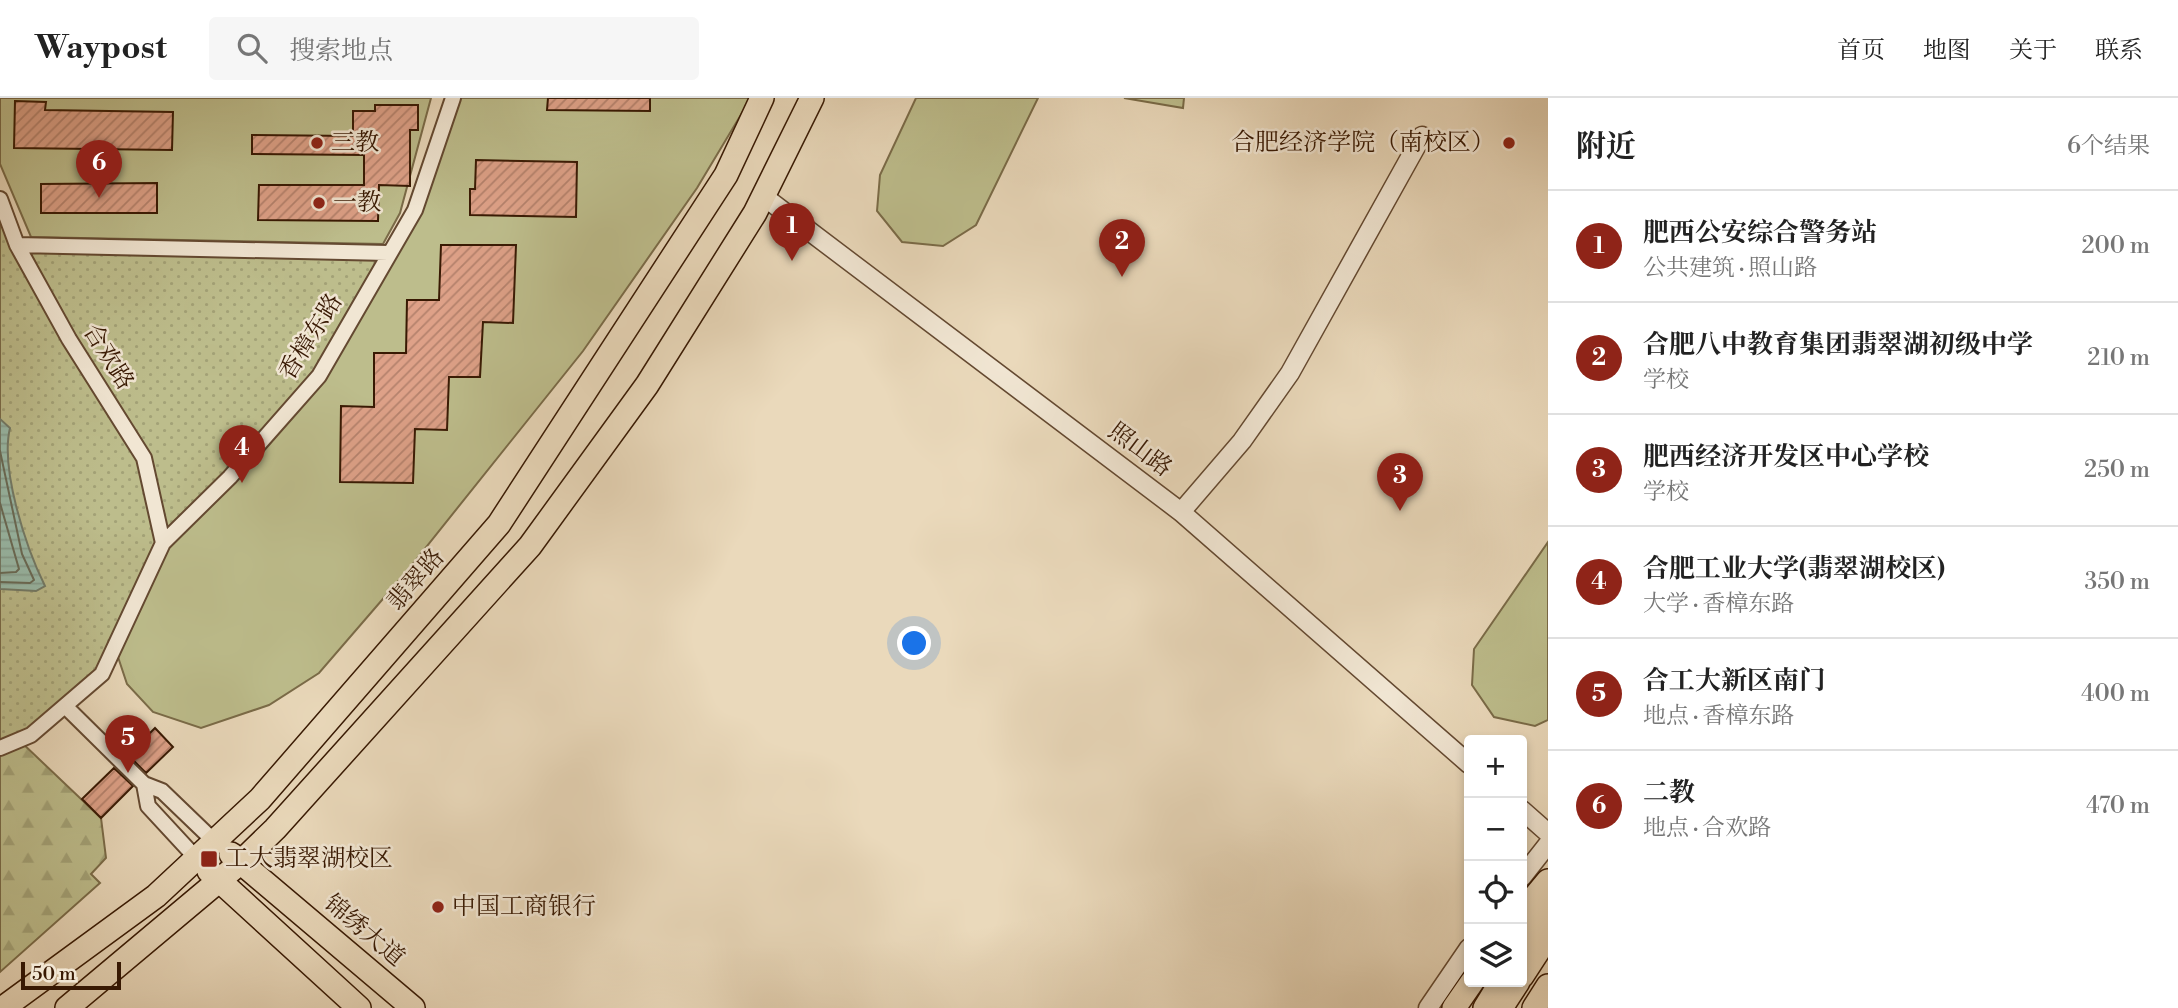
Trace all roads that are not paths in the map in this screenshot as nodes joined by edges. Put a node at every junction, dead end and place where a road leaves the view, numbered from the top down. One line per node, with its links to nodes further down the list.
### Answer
1 (453, 98): 8 (street, 香樟东路)
2 (762, 98): 17 (main road, 翡翠路)
3 (812, 98): 5 (main road)
4 (1422, 136): 9 (street)
5 (763, 196): 9 (street, 照山路); 20 (main road)
6 (0, 199): 7 (street, 合欢路)
7 (18, 244): 8 (street); 10 (street, 合欢路)
8 (388, 253): 10 (street, 香樟东路)
9 (1181, 512): 13 (street, 照山路)
10 (163, 543): 11 (street, 香樟东路)
11 (66, 706): 12 (street, 香樟东路); 14 (street)
12 (0, 748)
13 (1464, 760)
14 (144, 784): 17 (street); 19 (street)
15 (1527, 814): 16 (street)
16 (1548, 833)
17 (215, 842): 19 (main road, 翡翠路); 20 (main road, 锦绣大道)
18 (1548, 844): 21 (street)
19 (197, 859): 23 (main road); 34 (main road, 翡翠路)
20 (242, 862): 23 (main road); 37 (main road, 锦绣大道)
21 (1527, 871)
22 (1548, 881): 24 (main road)
23 (219, 882): 35 (main road); 36 (main road)
24 (1527, 906)
25 (1548, 907): 27 (main road)
26 (1548, 936): 29 (main road)
27 (1527, 941)
28 (1464, 955): 38 (street)
29 (1527, 968)
30 (1548, 986): 42 (main road)
31 (1469, 987): 39 (main road)
32 (1499, 987): 40 (main road)
33 (1515, 987): 41 (main road)
34 (3, 1008)
35 (67, 1008)
36 (359, 1008)
37 (413, 1008)
38 (1428, 1008)
39 (1454, 1008)
40 (1485, 1008)
41 (1501, 1008)
42 (1534, 1008)

